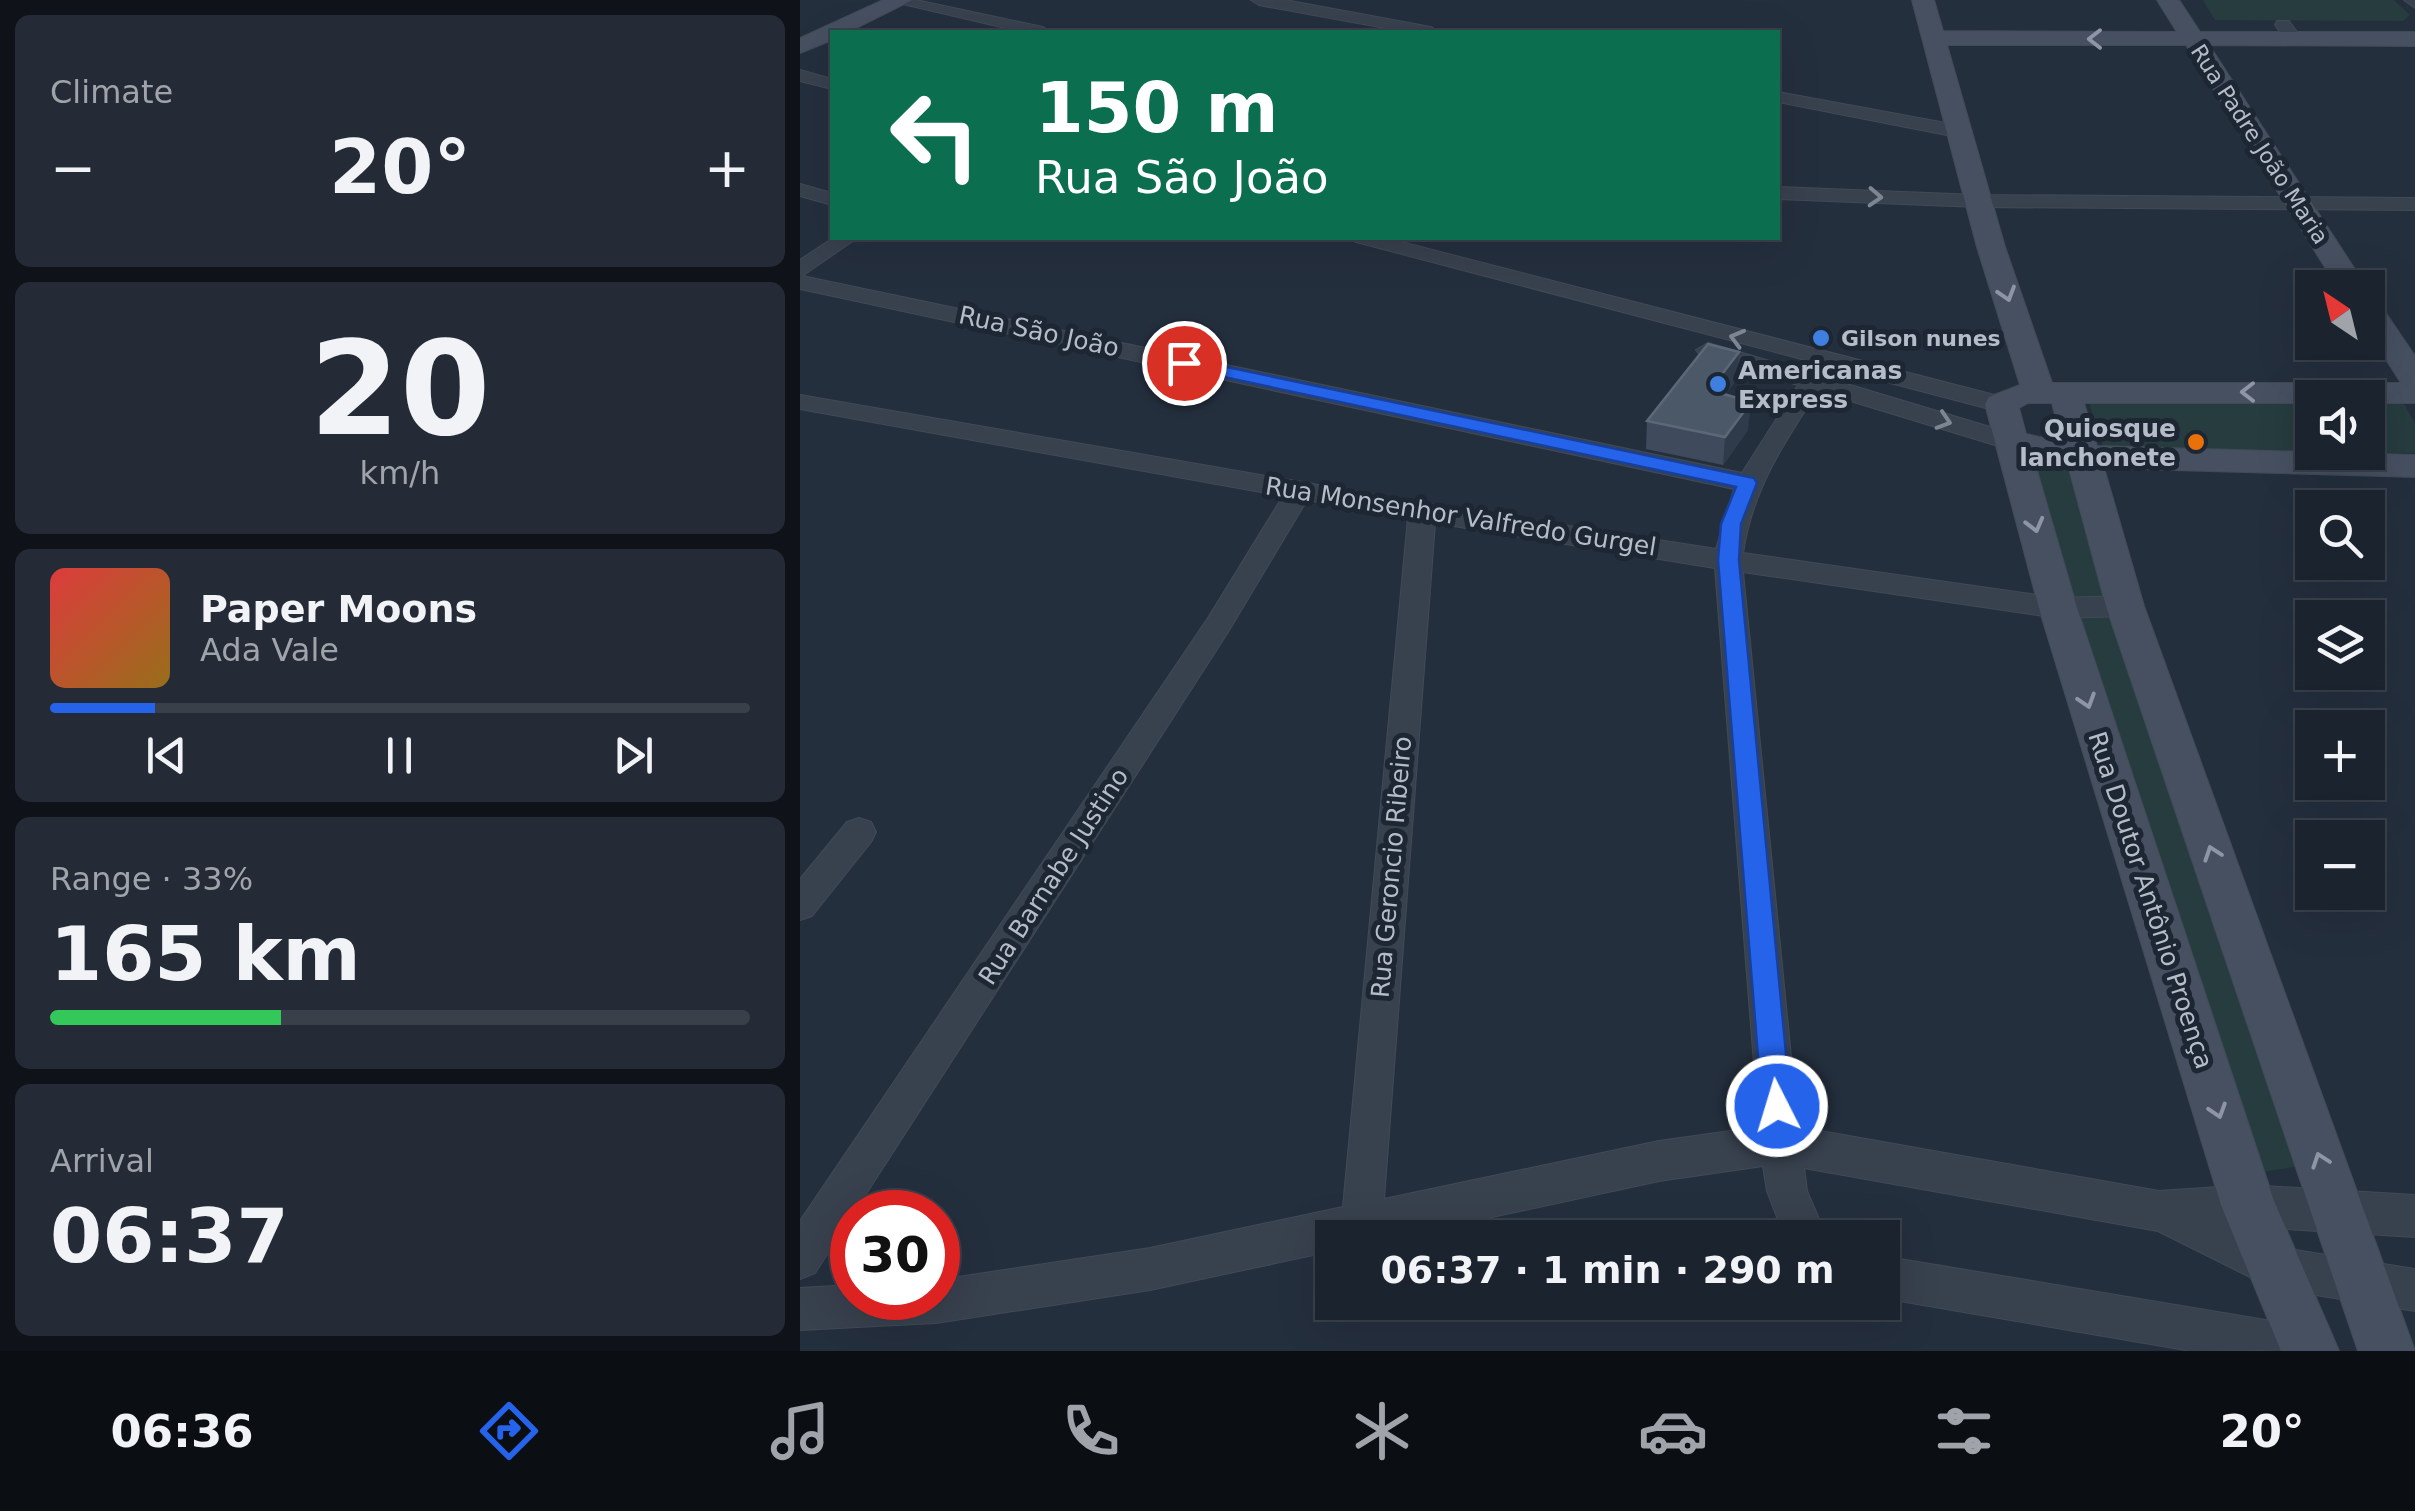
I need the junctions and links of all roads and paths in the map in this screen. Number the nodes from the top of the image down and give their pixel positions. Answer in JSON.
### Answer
{"nodes":[{"id":1,"x":1259,"y":0,"type":"edge"},
{"id":2,"x":1923,"y":0,"type":"edge"},
{"id":3,"x":2168,"y":0,"type":"edge"},
{"id":4,"x":2192,"y":0,"type":"edge"},
{"id":5,"x":900,"y":1,"type":"edge"},
{"id":6,"x":2415,"y":25,"type":"edge"},
{"id":7,"x":836,"y":30,"type":"edge"},
{"id":8,"x":1033,"y":30,"type":"edge"},
{"id":9,"x":1420,"y":30,"type":"edge"},
{"id":10,"x":830,"y":32,"type":"edge"},
{"id":11,"x":2203,"y":32,"type":"junction"},
{"id":12,"x":2289,"y":32,"type":"junction"},
{"id":13,"x":1934,"y":38,"type":"junction"},
{"id":14,"x":2415,"y":40,"type":"edge"},
{"id":15,"x":800,"y":46,"type":"edge"},
{"id":16,"x":800,"y":75,"type":"edge"},
{"id":17,"x":830,"y":83,"type":"edge"},
{"id":18,"x":1780,"y":98,"type":"edge"},
{"id":19,"x":1962,"y":132,"type":"junction"},
{"id":20,"x":800,"y":190,"type":"edge"},
{"id":21,"x":1780,"y":193,"type":"edge"},
{"id":22,"x":830,"y":198,"type":"edge"},
{"id":23,"x":1978,"y":202,"type":"junction"},
{"id":24,"x":2296,"y":202,"type":"junction"},
{"id":25,"x":2415,"y":204,"type":"edge"},
{"id":26,"x":843,"y":240,"type":"edge"},
{"id":27,"x":1370,"y":240,"type":"edge"},
{"id":28,"x":1475,"y":242,"type":"dead end"},
{"id":29,"x":1454,"y":266,"type":"junction"},
{"id":30,"x":2341,"y":270,"type":"edge"},
{"id":31,"x":801,"y":271,"type":"edge"},
{"id":32,"x":2385,"y":335,"type":"edge"},
{"id":33,"x":1819,"y":371,"type":"junction"},
{"id":34,"x":2415,"y":380,"type":"edge"},
{"id":35,"x":2052,"y":392,"type":"junction"},
{"id":36,"x":2415,"y":393,"type":"edge"},
{"id":37,"x":800,"y":402,"type":"edge"},
{"id":38,"x":2001,"y":404,"type":"junction"},
{"id":39,"x":2011,"y":442,"type":"junction"},
{"id":40,"x":2083,"y":457,"type":"junction"},
{"id":41,"x":2415,"y":466,"type":"edge"},
{"id":42,"x":1747,"y":483,"type":"junction"},
{"id":43,"x":1300,"y":490,"type":"junction"},
{"id":44,"x":1422,"y":512,"type":"junction"},
{"id":45,"x":1728,"y":560,"type":"junction"},
{"id":46,"x":2124,"y":606,"type":"junction"},
{"id":47,"x":2058,"y":608,"type":"junction"},
{"id":48,"x":859,"y":832,"type":"dead end"},
{"id":49,"x":800,"y":905,"type":"edge"},
{"id":50,"x":1780,"y":1144,"type":"junction"},
{"id":51,"x":2248,"y":1205,"type":"junction"},
{"id":52,"x":2338,"y":1209,"type":"junction"},
{"id":53,"x":2160,"y":1211,"type":"junction"},
{"id":54,"x":2415,"y":1216,"type":"edge"},
{"id":55,"x":1362,"y":1220,"type":"edge"},
{"id":56,"x":1377,"y":1220,"type":"edge"},
{"id":57,"x":1799,"y":1220,"type":"edge"},
{"id":58,"x":1315,"y":1233,"type":"edge"},
{"id":59,"x":800,"y":1258,"type":"edge"},
{"id":60,"x":2272,"y":1267,"type":"junction"},
{"id":61,"x":1900,"y":1281,"type":"edge"},
{"id":62,"x":2362,"y":1284,"type":"junction"},
{"id":63,"x":2415,"y":1290,"type":"edge"},
{"id":64,"x":800,"y":1309,"type":"edge"},
{"id":65,"x":2309,"y":1350,"type":"edge"},
{"id":66,"x":2387,"y":1351,"type":"edge"}],
"edges":[{"from":1,"to":9,"type":"street"},
{"from":2,"to":13,"type":"main road"},
{"from":3,"to":11,"type":"main road","name":"Rua Padre João Maria"},
{"from":4,"to":11,"type":"main road"},
{"from":5,"to":7,"type":"main road"},
{"from":5,"to":8,"type":"street"},
{"from":6,"to":12,"type":"main road"},
{"from":10,"to":15,"type":"main road"},
{"from":11,"to":12,"type":"main road"},
{"from":11,"to":13,"type":"main road","one_way":true},
{"from":11,"to":24,"type":"main road","name":"Rua Padre João Maria"},
{"from":12,"to":14,"type":"main road"},
{"from":13,"to":19,"type":"main road"},
{"from":16,"to":17,"type":"street"},
{"from":18,"to":19,"type":"street"},
{"from":19,"to":23,"type":"main road"},
{"from":20,"to":22,"type":"street"},
{"from":21,"to":23,"type":"street","one_way":true},
{"from":23,"to":24,"type":"street"},
{"from":23,"to":35,"type":"main road","one_way":true},
{"from":24,"to":25,"type":"street"},
{"from":24,"to":30,"type":"main road","name":"Rua Padre João Maria"},
{"from":26,"to":31,"type":"street"},
{"from":27,"to":29,"type":"street"},
{"from":28,"to":29,"type":"street"},
{"from":29,"to":33,"type":"street"},
{"from":31,"to":42,"type":"street","name":"Rua São João"},
{"from":32,"to":34,"type":"main road"},
{"from":33,"to":38,"type":"street"},
{"from":33,"to":39,"type":"street","one_way":true},
{"from":33,"to":42,"type":"street"},
{"from":36,"to":35,"type":"main road","one_way":true},
{"from":35,"to":38,"type":"main road"},
{"from":35,"to":40,"type":"main road"},
{"from":37,"to":43,"type":"street","name":"Rua Monsenhor Valfredo Gurgel"},
{"from":38,"to":39,"type":"main road","name":"Rua Doutor Antônio Proença"},
{"from":39,"to":40,"type":"main road"},
{"from":39,"to":47,"type":"main road","name":"Rua Doutor Antônio Proença","one_way":true},
{"from":40,"to":41,"type":"main road"},
{"from":40,"to":46,"type":"main road"},
{"from":42,"to":45,"type":"street"},
{"from":43,"to":44,"type":"street","name":"Rua Monsenhor Valfredo Gurgel"},
{"from":43,"to":59,"type":"street","name":"Rua Barnabe Justino"},
{"from":44,"to":45,"type":"street","name":"Rua Monsenhor Valfredo Gurgel"},
{"from":44,"to":55,"type":"street","name":"Rua Geroncio Ribeiro"},
{"from":45,"to":47,"type":"street","name":"Rua Monsenhor Valfredo Gurgel"},
{"from":45,"to":50,"type":"street"},
{"from":46,"to":47,"type":"street","name":"Rua Monsenhor Valfredo Gurgel"},
{"from":52,"to":46,"type":"main road","one_way":true},
{"from":47,"to":51,"type":"main road","name":"Rua Doutor Antônio Proença","one_way":true},
{"from":48,"to":49,"type":"street"},
{"from":50,"to":53,"type":"street"},
{"from":50,"to":56,"type":"street"},
{"from":50,"to":57,"type":"street"},
{"from":51,"to":52,"type":"street"},
{"from":51,"to":53,"type":"street"},
{"from":51,"to":60,"type":"main road","name":"Rua Doutor Antônio Proença"},
{"from":52,"to":54,"type":"street"},
{"from":52,"to":62,"type":"main road"},
{"from":53,"to":60,"type":"street"},
{"from":58,"to":64,"type":"street"},
{"from":60,"to":62,"type":"street"},
{"from":60,"to":65,"type":"main road","name":"Rua Doutor Antônio Proença"},
{"from":61,"to":65,"type":"street"},
{"from":62,"to":63,"type":"street"},
{"from":62,"to":66,"type":"main road"}]}
